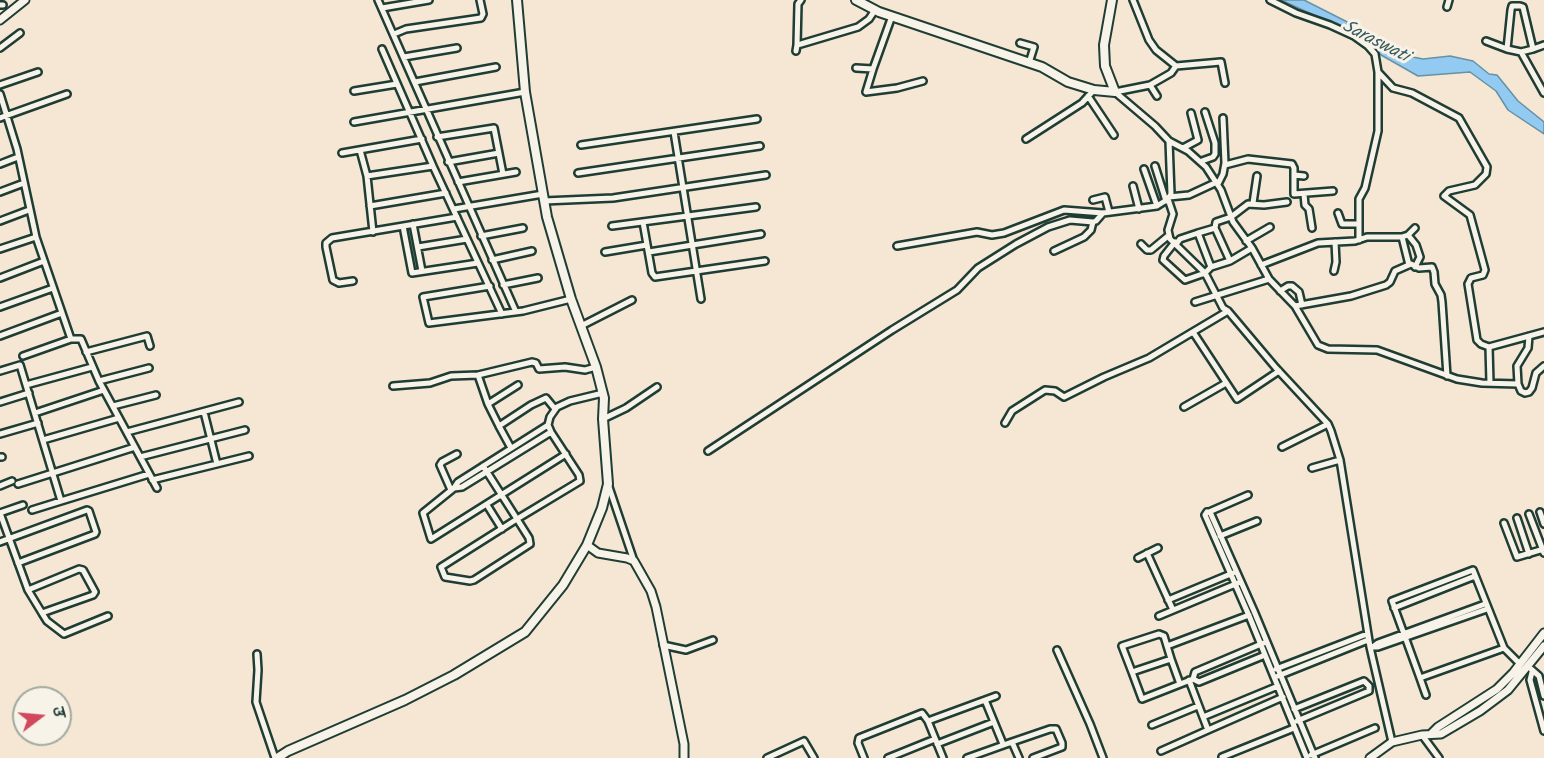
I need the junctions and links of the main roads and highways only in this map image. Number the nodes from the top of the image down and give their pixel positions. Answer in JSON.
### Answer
{"nodes":[{"id":1,"x":517,"y":0,"type":"edge"},
{"id":2,"x":856,"y":0,"type":"edge"},
{"id":3,"x":1112,"y":0,"type":"edge"},
{"id":4,"x":276,"y":758,"type":"edge"}],
"edges":[{"from":1,"to":4,"type":"main road"},
{"from":2,"to":3,"type":"main road"}]}
